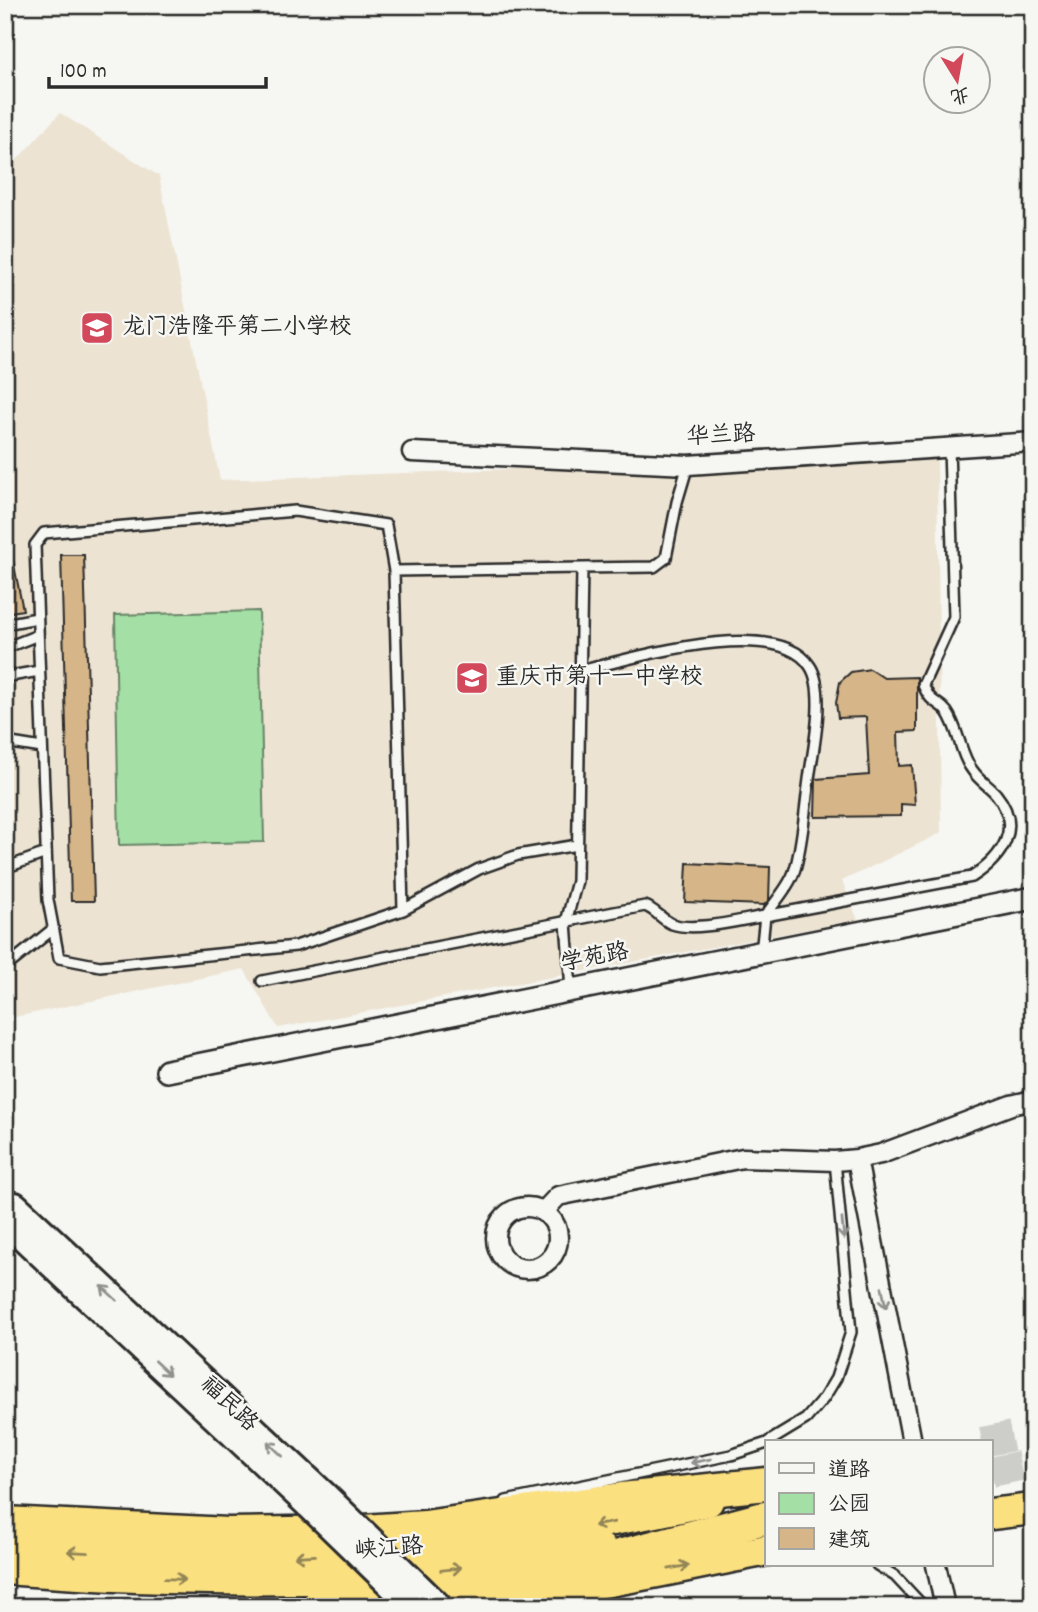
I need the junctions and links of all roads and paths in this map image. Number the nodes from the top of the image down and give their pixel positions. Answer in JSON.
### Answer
{"nodes":[{"id":1,"x":1033,"y":442,"type":"edge"},
{"id":2,"x":949,"y":447,"type":"junction"},
{"id":3,"x":412,"y":452,"type":"dead end"},
{"id":4,"x":688,"y":465,"type":"junction"},
{"id":5,"x":582,"y":568,"type":"junction"},
{"id":6,"x":394,"y":571,"type":"junction"},
{"id":7,"x":37,"y":618,"type":"junction"},
{"id":8,"x":5,"y":624,"type":"edge"},
{"id":9,"x":38,"y":635,"type":"junction"},
{"id":10,"x":5,"y":648,"type":"edge"},
{"id":11,"x":39,"y":671,"type":"junction"},
{"id":12,"x":580,"y":671,"type":"junction"},
{"id":13,"x":5,"y":677,"type":"edge"},
{"id":14,"x":5,"y":742,"type":"edge"},
{"id":15,"x":42,"y":748,"type":"junction"},
{"id":16,"x":578,"y":845,"type":"junction"},
{"id":17,"x":46,"y":853,"type":"junction"},
{"id":18,"x":5,"y":868,"type":"edge"},
{"id":19,"x":1033,"y":898,"type":"edge"},
{"id":20,"x":403,"y":910,"type":"junction"},
{"id":21,"x":765,"y":916,"type":"junction"},
{"id":22,"x":566,"y":922,"type":"junction"},
{"id":23,"x":53,"y":929,"type":"junction"},
{"id":24,"x":761,"y":953,"type":"junction"},
{"id":25,"x":12,"y":962,"type":"dead end"},
{"id":26,"x":262,"y":981,"type":"dead end"},
{"id":27,"x":571,"y":990,"type":"junction"},
{"id":28,"x":167,"y":1071,"type":"dead end"},
{"id":29,"x":1033,"y":1100,"type":"edge"},
{"id":30,"x":857,"y":1159,"type":"junction"},
{"id":31,"x":835,"y":1161,"type":"junction"},
{"id":32,"x":543,"y":1212,"type":"dead end"},
{"id":33,"x":8,"y":1214,"type":"edge"},
{"id":34,"x":770,"y":1440,"type":"edge"},
{"id":35,"x":912,"y":1440,"type":"edge"},
{"id":36,"x":765,"y":1443,"type":"edge"},
{"id":37,"x":317,"y":1501,"type":"junction"},
{"id":38,"x":765,"y":1502,"type":"edge"},
{"id":39,"x":765,"y":1502,"type":"edge"},
{"id":40,"x":765,"y":1502,"type":"edge"},
{"id":41,"x":5,"y":1503,"type":"edge"},
{"id":42,"x":1033,"y":1509,"type":"edge"},
{"id":43,"x":992,"y":1514,"type":"edge"},
{"id":44,"x":5,"y":1523,"type":"edge"},
{"id":45,"x":425,"y":1527,"type":"junction"},
{"id":46,"x":169,"y":1532,"type":"junction"},
{"id":47,"x":762,"y":1552,"type":"edge"},
{"id":48,"x":19,"y":1559,"type":"edge"},
{"id":49,"x":879,"y":1566,"type":"edge"},
{"id":50,"x":936,"y":1566,"type":"edge"},
{"id":51,"x":368,"y":1602,"type":"junction"},
{"id":52,"x":317,"y":1607,"type":"edge"},
{"id":53,"x":413,"y":1607,"type":"edge"},
{"id":54,"x":440,"y":1607,"type":"edge"},
{"id":55,"x":923,"y":1607,"type":"edge"},
{"id":56,"x":944,"y":1607,"type":"edge"}],
"edges":[{"from":1,"to":2,"type":"street","name":"华兰路"},
{"from":2,"to":4,"type":"street","name":"华兰路"},
{"from":2,"to":21,"type":"lane"},
{"from":3,"to":4,"type":"street","name":"华兰路"},
{"from":4,"to":5,"type":"lane"},
{"from":5,"to":6,"type":"lane"},
{"from":5,"to":12,"type":"lane"},
{"from":6,"to":7,"type":"lane"},
{"from":6,"to":20,"type":"lane"},
{"from":7,"to":8,"type":"lane"},
{"from":7,"to":9,"type":"lane"},
{"from":9,"to":10,"type":"lane"},
{"from":9,"to":11,"type":"lane"},
{"from":11,"to":13,"type":"lane"},
{"from":11,"to":15,"type":"lane"},
{"from":12,"to":16,"type":"lane"},
{"from":12,"to":21,"type":"lane"},
{"from":14,"to":15,"type":"lane"},
{"from":15,"to":17,"type":"lane"},
{"from":16,"to":20,"type":"lane"},
{"from":16,"to":22,"type":"lane"},
{"from":17,"to":18,"type":"lane"},
{"from":17,"to":23,"type":"lane"},
{"from":19,"to":24,"type":"street","name":"学苑路"},
{"from":20,"to":23,"type":"lane"},
{"from":21,"to":22,"type":"lane"},
{"from":21,"to":24,"type":"lane"},
{"from":22,"to":26,"type":"lane"},
{"from":22,"to":27,"type":"lane"},
{"from":23,"to":25,"type":"lane"},
{"from":24,"to":27,"type":"street","name":"学苑路"},
{"from":27,"to":28,"type":"street","name":"学苑路"},
{"from":29,"to":30,"type":"street"},
{"from":30,"to":31,"type":"street"},
{"from":30,"to":35,"type":"street","one_way":true},
{"from":31,"to":32,"type":"street"},
{"from":31,"to":34,"type":"lane","one_way":true},
{"from":33,"to":37,"type":"main road","name":"福民路"},
{"from":36,"to":45,"type":"lane","one_way":true},
{"from":37,"to":53,"type":"main road","name":"福民路","bridge":true},
{"from":37,"to":54,"type":"main road","name":"福民路","bridge":true},
{"from":38,"to":45,"type":"highway","one_way":true},
{"from":39,"to":48,"type":"highway","name":"峡江路"},
{"from":40,"to":51,"type":"highway"},
{"from":41,"to":46,"type":"highway"},
{"from":42,"to":43,"type":"highway"},
{"from":44,"to":46,"type":"highway"},
{"from":45,"to":46,"type":"highway","one_way":true},
{"from":51,"to":47,"type":"highway","one_way":true},
{"from":49,"to":55,"type":"lane"},
{"from":50,"to":56,"type":"street"},
{"from":51,"to":52,"type":"highway"}]}
